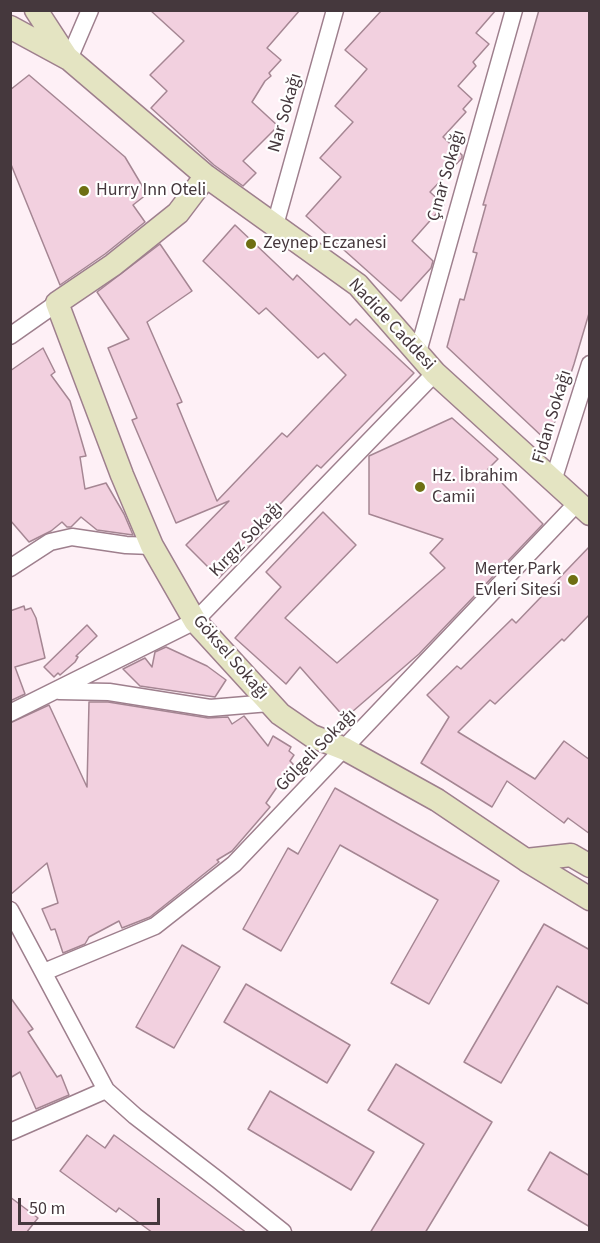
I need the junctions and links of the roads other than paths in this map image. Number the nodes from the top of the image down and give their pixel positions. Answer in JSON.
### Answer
{"nodes":[{"id":1,"x":36,"y":10,"type":"edge"},
{"id":2,"x":90,"y":10,"type":"edge"},
{"id":3,"x":335,"y":10,"type":"edge"},
{"id":4,"x":514,"y":10,"type":"edge"},
{"id":5,"x":10,"y":27,"type":"edge"},
{"id":6,"x":69,"y":59,"type":"junction"},
{"id":7,"x":206,"y":176,"type":"junction"},
{"id":8,"x":275,"y":225,"type":"junction"},
{"id":9,"x":57,"y":303,"type":"junction"},
{"id":10,"x":10,"y":336,"type":"edge"},
{"id":11,"x":418,"y":352,"type":"junction"},
{"id":12,"x":590,"y":364,"type":"edge"},
{"id":13,"x":435,"y":373,"type":"junction"},
{"id":14,"x":553,"y":481,"type":"junction"},
{"id":15,"x":584,"y":508,"type":"edge"},
{"id":16,"x":152,"y":546,"type":"junction"},
{"id":17,"x":10,"y":568,"type":"edge"},
{"id":18,"x":195,"y":621,"type":"junction"},
{"id":19,"x":55,"y":691,"type":"junction"},
{"id":20,"x":269,"y":703,"type":"junction"},
{"id":21,"x":10,"y":713,"type":"edge"},
{"id":22,"x":345,"y":749,"type":"junction"},
{"id":23,"x":526,"y":860,"type":"junction"},
{"id":24,"x":590,"y":866,"type":"edge"},
{"id":25,"x":590,"y":899,"type":"edge"},
{"id":26,"x":10,"y":910,"type":"edge"},
{"id":27,"x":44,"y":972,"type":"junction"},
{"id":28,"x":106,"y":1090,"type":"junction"},
{"id":29,"x":10,"y":1132,"type":"edge"},
{"id":30,"x":283,"y":1233,"type":"edge"}],
"edges":[{"from":1,"to":6,"type":"street"},
{"from":2,"to":6,"type":"street"},
{"from":3,"to":8,"type":"street","name":"Nar Sokağı"},
{"from":4,"to":11,"type":"street","name":"Çınar Sokağı"},
{"from":5,"to":6,"type":"street"},
{"from":6,"to":7,"type":"street","name":"Nadide Caddesi"},
{"from":7,"to":8,"type":"street","name":"Nadide Caddesi"},
{"from":7,"to":9,"type":"street"},
{"from":8,"to":11,"type":"street","name":"Nadide Caddesi"},
{"from":9,"to":10,"type":"street"},
{"from":9,"to":16,"type":"street","name":"Göksel Sokağı"},
{"from":11,"to":13,"type":"street","name":"Nadide Caddesi"},
{"from":12,"to":14,"type":"street","name":"Fidan Sokağı"},
{"from":13,"to":14,"type":"street","name":"Nadide Caddesi"},
{"from":13,"to":18,"type":"street","name":"Kırgız Sokağı"},
{"from":14,"to":15,"type":"street","name":"Nadide Caddesi"},
{"from":15,"to":22,"type":"street","name":"Gölgeli Sokağı"},
{"from":16,"to":17,"type":"street"},
{"from":16,"to":18,"type":"street","name":"Göksel Sokağı"},
{"from":18,"to":19,"type":"street","name":"Kırgız Sokağı"},
{"from":18,"to":20,"type":"street","name":"Göksel Sokağı"},
{"from":19,"to":20,"type":"street","name":"Kırgız Sokağı"},
{"from":19,"to":21,"type":"street","name":"Kırgız Sokağı"},
{"from":20,"to":22,"type":"street","name":"Göksel Sokağı"},
{"from":22,"to":23,"type":"street","name":"Göksel Sokağı"},
{"from":22,"to":27,"type":"street","name":"Gölgeli Sokağı"},
{"from":23,"to":24,"type":"street"},
{"from":23,"to":25,"type":"street","name":"Göksel Sokağı"},
{"from":26,"to":27,"type":"street"},
{"from":27,"to":28,"type":"street"},
{"from":28,"to":29,"type":"street"},
{"from":28,"to":30,"type":"street"}]}
